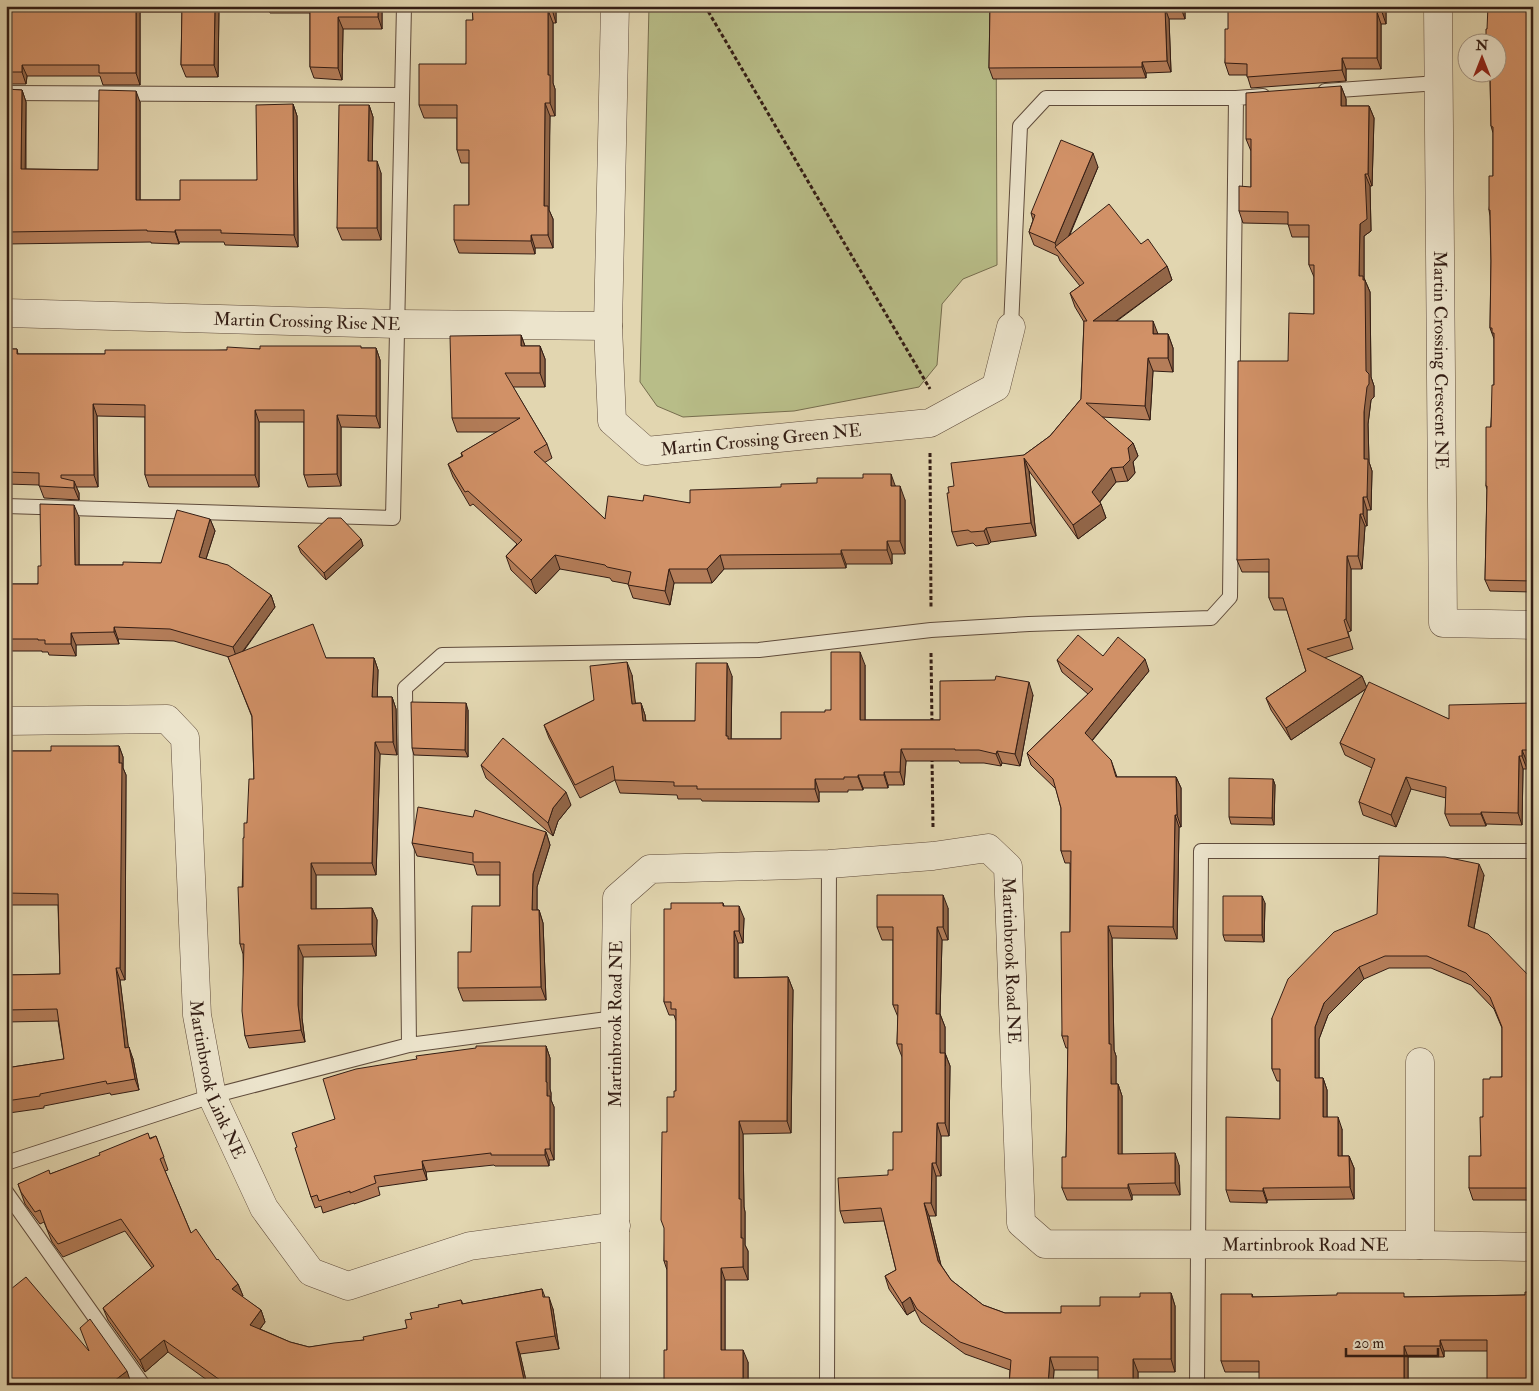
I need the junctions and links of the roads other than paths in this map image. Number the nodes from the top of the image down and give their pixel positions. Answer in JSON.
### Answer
{"nodes":[{"id":1,"x":404,"y":6,"type":"edge"},
{"id":2,"x":615,"y":6,"type":"edge"},
{"id":3,"x":1438,"y":6,"type":"edge"},
{"id":4,"x":1438,"y":83,"type":"junction"},
{"id":5,"x":1313,"y":92,"type":"edge"},
{"id":6,"x":6,"y":93,"type":"edge"},
{"id":7,"x":402,"y":95,"type":"junction"},
{"id":8,"x":1274,"y":95,"type":"edge"},
{"id":9,"x":1236,"y":98,"type":"junction"},
{"id":10,"x":6,"y":314,"type":"edge"},
{"id":11,"x":397,"y":324,"type":"junction"},
{"id":12,"x":608,"y":326,"type":"junction"},
{"id":13,"x":1011,"y":327,"type":"joint"},
{"id":14,"x":6,"y":506,"type":"edge"},
{"id":15,"x":1533,"y":625,"type":"edge"},
{"id":16,"x":6,"y":721,"type":"edge"},
{"id":17,"x":1533,"y":851,"type":"edge"},
{"id":18,"x":829,"y":864,"type":"junction"},
{"id":19,"x":615,"y":1018,"type":"junction"},
{"id":20,"x":409,"y":1045,"type":"junction"},
{"id":21,"x":1420,"y":1062,"type":"dead end"},
{"id":22,"x":212,"y":1096,"type":"junction"},
{"id":23,"x":6,"y":1163,"type":"edge"},
{"id":24,"x":6,"y":1192,"type":"edge"},
{"id":25,"x":616,"y":1226,"type":"junction"},
{"id":26,"x":1198,"y":1244,"type":"junction"},
{"id":27,"x":1420,"y":1245,"type":"junction"},
{"id":28,"x":1533,"y":1247,"type":"edge"},
{"id":29,"x":143,"y":1385,"type":"edge"},
{"id":30,"x":615,"y":1385,"type":"edge"},
{"id":31,"x":827,"y":1385,"type":"edge"},
{"id":32,"x":1197,"y":1385,"type":"edge"}],
"edges":[{"from":1,"to":7,"type":"lane"},
{"from":2,"to":12,"type":"street","name":"Martin Crossing Green NE"},
{"from":3,"to":4,"type":"street","name":"Martin Crossing Crescent NE"},
{"from":4,"to":5,"type":"lane"},
{"from":4,"to":15,"type":"street","name":"Martin Crossing Crescent NE"},
{"from":6,"to":7,"type":"lane"},
{"from":7,"to":11,"type":"lane"},
{"from":8,"to":9,"type":"lane"},
{"from":9,"to":13,"type":"lane"},
{"from":9,"to":20,"type":"lane"},
{"from":10,"to":11,"type":"street","name":"Martin Crossing Rise NE"},
{"from":11,"to":12,"type":"street","name":"Martin Crossing Rise NE"},
{"from":11,"to":14,"type":"lane"},
{"from":12,"to":13,"type":"street","name":"Martin Crossing Green NE"},
{"from":16,"to":22,"type":"street","name":"Martinbrook Link NE"},
{"from":17,"to":26,"type":"lane"},
{"from":18,"to":19,"type":"street","name":"Martinbrook Road NE"},
{"from":18,"to":26,"type":"street","name":"Martinbrook Road NE"},
{"from":18,"to":31,"type":"lane"},
{"from":19,"to":20,"type":"lane"},
{"from":19,"to":25,"type":"street","name":"Martinbrook Road NE"},
{"from":20,"to":22,"type":"lane"},
{"from":21,"to":27,"type":"street"},
{"from":22,"to":23,"type":"lane"},
{"from":22,"to":25,"type":"street","name":"Martinbrook Link NE"},
{"from":24,"to":29,"type":"lane"},
{"from":25,"to":30,"type":"street","name":"Martinbrook Road NE"},
{"from":26,"to":27,"type":"street","name":"Martinbrook Road NE"},
{"from":26,"to":32,"type":"lane"},
{"from":27,"to":28,"type":"street","name":"Martinbrook Road NE"}]}
